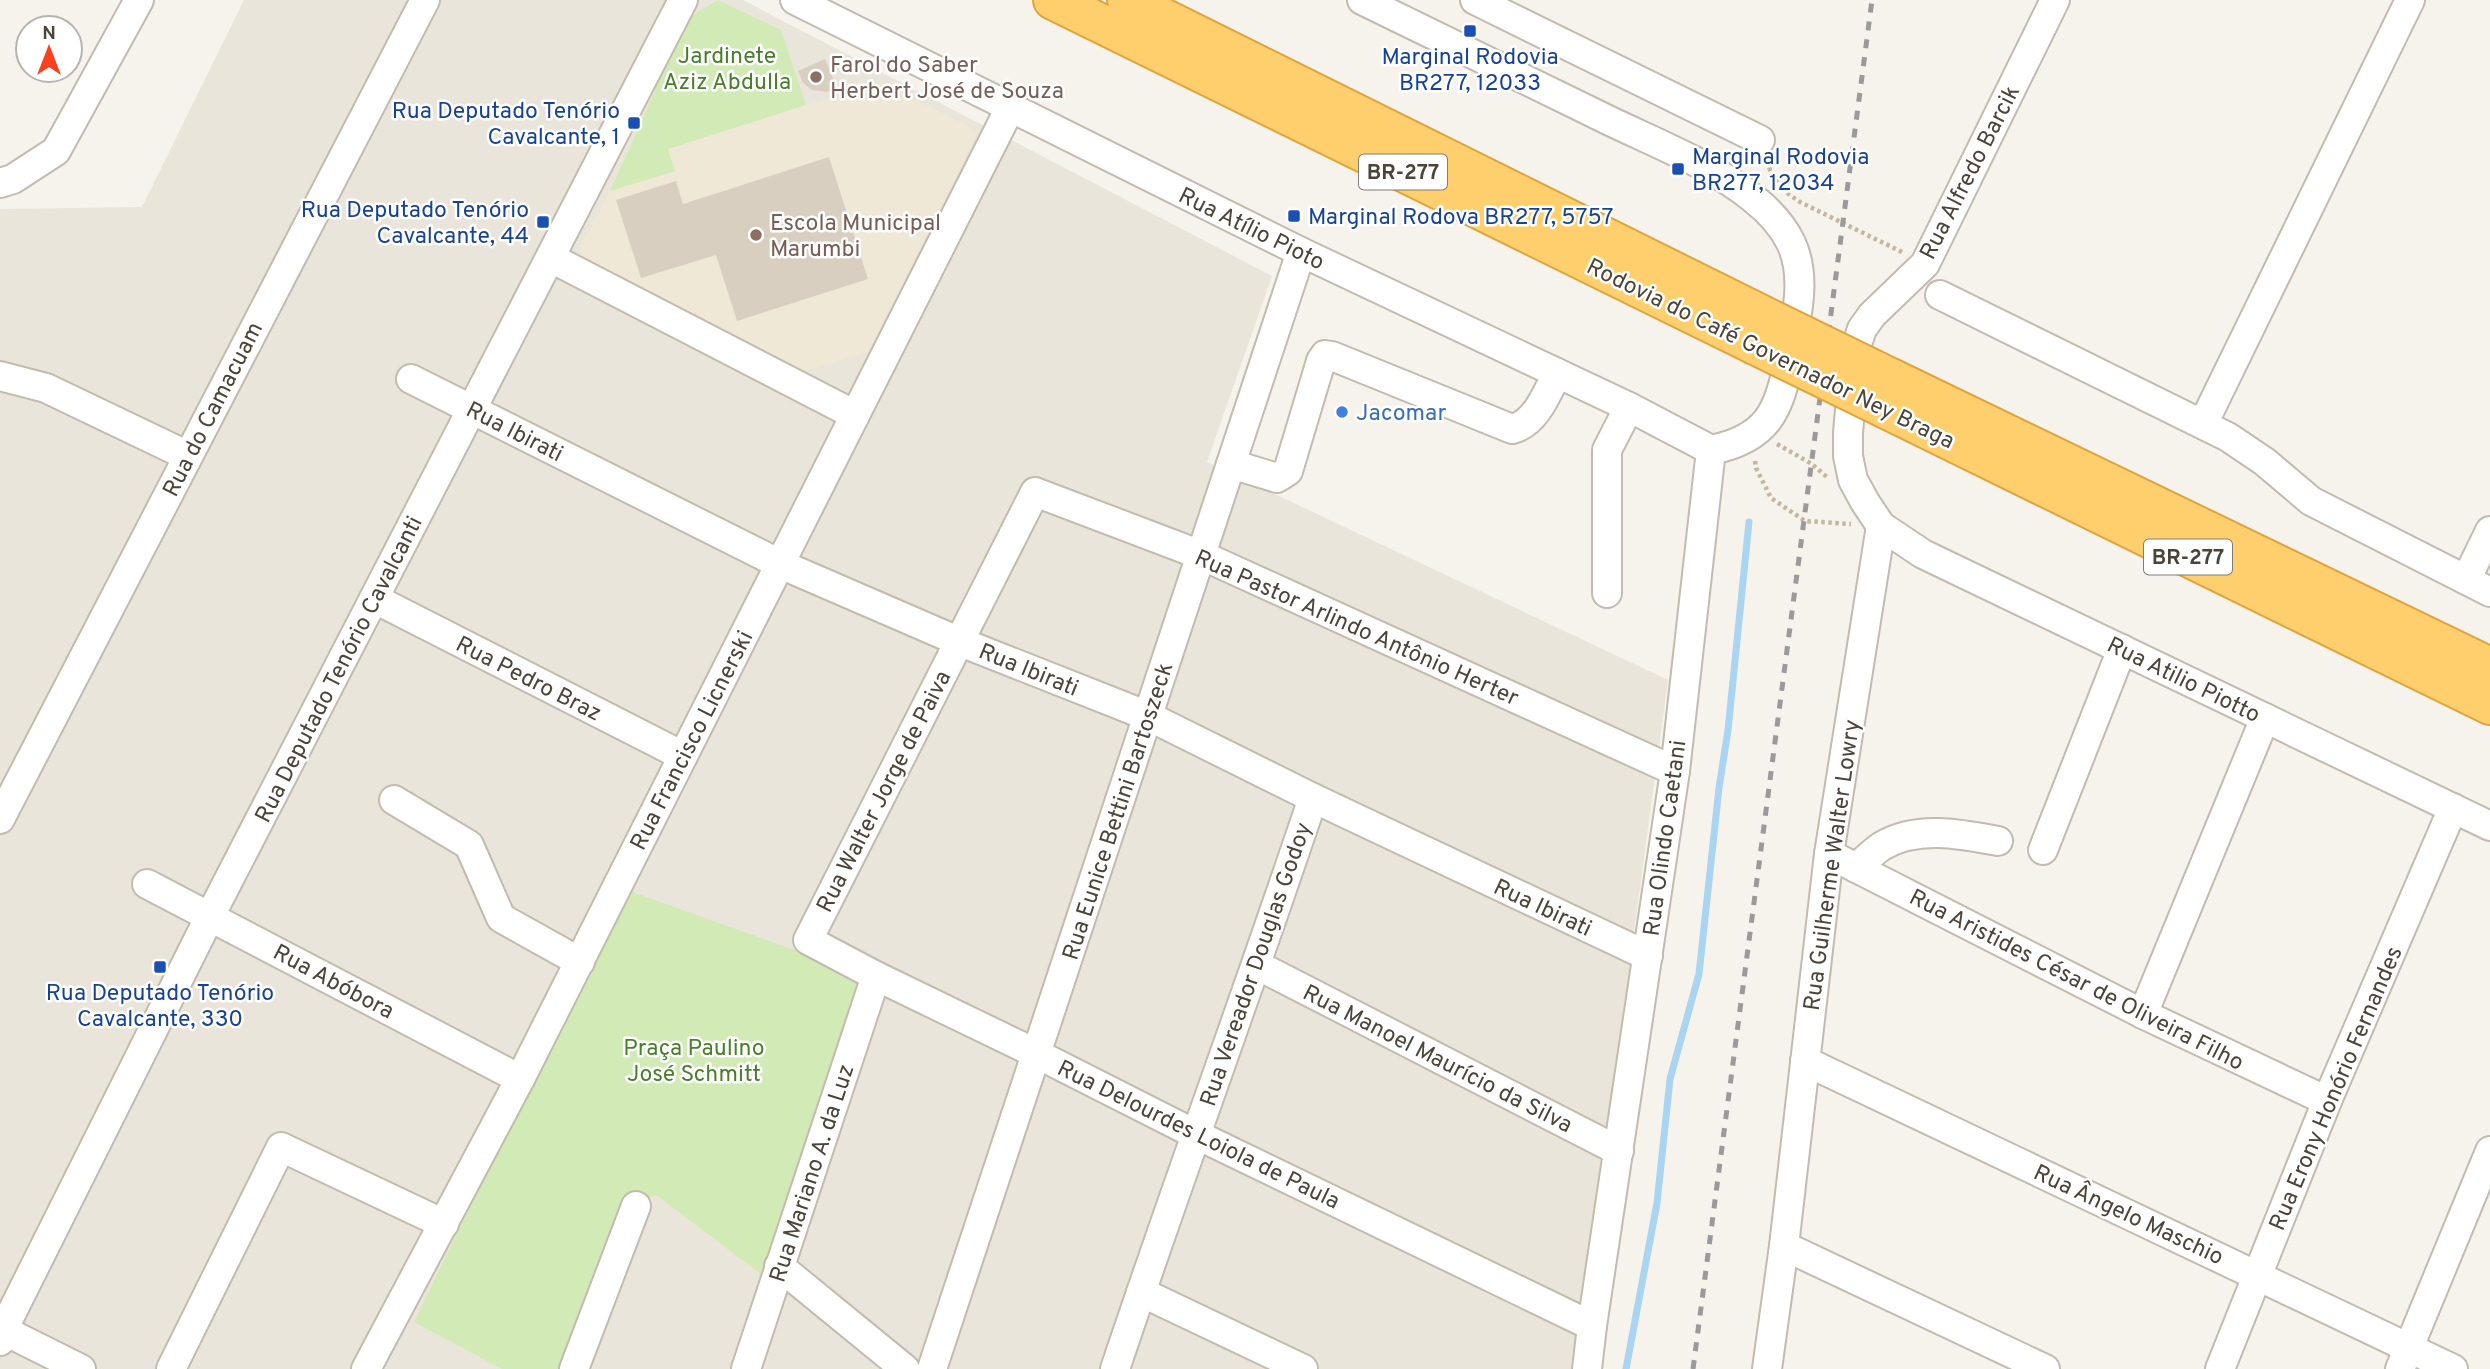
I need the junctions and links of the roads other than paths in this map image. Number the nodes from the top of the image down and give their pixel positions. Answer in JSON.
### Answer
{"nodes":[{"id":1,"x":139,"y":0,"type":"edge"},
{"id":2,"x":425,"y":0,"type":"edge"},
{"id":3,"x":683,"y":0,"type":"edge"},
{"id":4,"x":795,"y":0,"type":"edge"},
{"id":5,"x":1053,"y":0,"type":"edge"},
{"id":6,"x":1127,"y":0,"type":"edge"},
{"id":7,"x":1362,"y":0,"type":"edge"},
{"id":8,"x":1475,"y":0,"type":"edge"},
{"id":9,"x":2055,"y":0,"type":"edge"},
{"id":10,"x":2410,"y":0,"type":"edge"},
{"id":11,"x":1010,"y":108,"type":"junction"},
{"id":12,"x":1760,"y":140,"type":"road end"},
{"id":13,"x":0,"y":183,"type":"edge"},
{"id":14,"x":1301,"y":252,"type":"junction"},
{"id":15,"x":551,"y":258,"type":"junction"},
{"id":16,"x":1940,"y":295,"type":"dead end"},
{"id":17,"x":1756,"y":329,"type":"junction"},
{"id":18,"x":1557,"y":373,"type":"junction"},
{"id":19,"x":0,"y":376,"type":"edge"},
{"id":20,"x":411,"y":379,"type":"dead end"},
{"id":21,"x":1889,"y":394,"type":"junction"},
{"id":22,"x":1629,"y":407,"type":"junction"},
{"id":23,"x":472,"y":409,"type":"junction"},
{"id":24,"x":855,"y":415,"type":"junction"},
{"id":25,"x":2203,"y":424,"type":"junction"},
{"id":26,"x":1711,"y":450,"type":"junction"},
{"id":27,"x":188,"y":456,"type":"junction"},
{"id":28,"x":1231,"y":464,"type":"junction"},
{"id":29,"x":1035,"y":492,"type":"joint"},
{"id":30,"x":1881,"y":526,"type":"junction"},
{"id":31,"x":2490,"y":531,"type":"edge"},
{"id":32,"x":1201,"y":555,"type":"junction"},
{"id":33,"x":780,"y":564,"type":"junction"},
{"id":34,"x":2478,"y":586,"type":"edge"},
{"id":35,"x":1607,"y":593,"type":"dead end"},
{"id":36,"x":375,"y":599,"type":"junction"},
{"id":37,"x":958,"y":641,"type":"junction"},
{"id":38,"x":2122,"y":649,"type":"junction"},
{"id":39,"x":2490,"y":667,"type":"edge"},
{"id":40,"x":2490,"y":705,"type":"edge"},
{"id":41,"x":1148,"y":716,"type":"junction"},
{"id":42,"x":2265,"y":718,"type":"junction"},
{"id":43,"x":683,"y":756,"type":"junction"},
{"id":44,"x":1675,"y":771,"type":"junction"},
{"id":45,"x":1313,"y":798,"type":"junction"},
{"id":46,"x":394,"y":800,"type":"dead end"},
{"id":47,"x":2453,"y":808,"type":"junction"},
{"id":48,"x":2,"y":811,"type":"edge"},
{"id":49,"x":2490,"y":826,"type":"edge"},
{"id":50,"x":1998,"y":841,"type":"dead end"},
{"id":51,"x":2043,"y":850,"type":"dead end"},
{"id":52,"x":1829,"y":854,"type":"junction"},
{"id":53,"x":1856,"y":867,"type":"junction"},
{"id":54,"x":147,"y":884,"type":"dead end"},
{"id":55,"x":210,"y":916,"type":"junction"},
{"id":56,"x":808,"y":940,"type":"joint"},
{"id":57,"x":1648,"y":956,"type":"junction"},
{"id":58,"x":580,"y":962,"type":"junction"},
{"id":59,"x":1257,"y":965,"type":"junction"},
{"id":60,"x":876,"y":976,"type":"junction"},
{"id":61,"x":2143,"y":1014,"type":"junction"},
{"id":62,"x":1037,"y":1054,"type":"junction"},
{"id":63,"x":1805,"y":1060,"type":"junction"},
{"id":64,"x":520,"y":1079,"type":"junction"},
{"id":65,"x":2326,"y":1101,"type":"junction"},
{"id":66,"x":1195,"y":1134,"type":"junction"},
{"id":67,"x":1619,"y":1151,"type":"junction"},
{"id":68,"x":2490,"y":1151,"type":"edge"},
{"id":69,"x":636,"y":1206,"type":"dead end"},
{"id":70,"x":444,"y":1224,"type":"junction"},
{"id":71,"x":1784,"y":1246,"type":"junction"},
{"id":72,"x":779,"y":1266,"type":"junction"},
{"id":73,"x":2258,"y":1275,"type":"junction"},
{"id":74,"x":1141,"y":1292,"type":"junction"},
{"id":75,"x":1592,"y":1326,"type":"junction"},
{"id":76,"x":2,"y":1336,"type":"edge"},
{"id":77,"x":2404,"y":1358,"type":"edge"},
{"id":78,"x":81,"y":1369,"type":"edge"},
{"id":79,"x":171,"y":1369,"type":"edge"},
{"id":80,"x":366,"y":1369,"type":"edge"},
{"id":81,"x":574,"y":1369,"type":"edge"},
{"id":82,"x":746,"y":1369,"type":"edge"},
{"id":83,"x":905,"y":1369,"type":"edge"},
{"id":84,"x":932,"y":1369,"type":"edge"},
{"id":85,"x":1115,"y":1369,"type":"edge"},
{"id":86,"x":1303,"y":1369,"type":"edge"},
{"id":87,"x":1587,"y":1369,"type":"edge"},
{"id":88,"x":1767,"y":1369,"type":"edge"},
{"id":89,"x":2045,"y":1369,"type":"edge"},
{"id":90,"x":2220,"y":1369,"type":"edge"},
{"id":91,"x":2453,"y":1369,"type":"edge"}],
"edges":[{"from":1,"to":13,"type":"street"},
{"from":2,"to":27,"type":"street","name":"Rua do Camacuam"},
{"from":3,"to":15,"type":"street","name":"Rua Deputado Tenório Cavalcanti"},
{"from":4,"to":11,"type":"street","name":"Rua Atílio Pioto"},
{"from":5,"to":17,"type":"highway","name":"Rodovia do Café Governador Ney Braga","number":"BR-277"},
{"from":6,"to":17,"type":"highway","name":"Rodovia do Café Governador Ney Braga","number":"BR-277"},
{"from":7,"to":26,"type":"street"},
{"from":8,"to":12,"type":"street"},
{"from":9,"to":30,"type":"street","name":"Rua Alfredo Barcik"},
{"from":10,"to":25,"type":"street"},
{"from":11,"to":14,"type":"street","name":"Rua Atílio Pioto"},
{"from":11,"to":24,"type":"street","name":"Rua Francisco Licnerski"},
{"from":14,"to":18,"type":"street","name":"Rua Atílio Pioto"},
{"from":14,"to":28,"type":"street","name":"Rua Eunice Bettini Bartoszeck"},
{"from":15,"to":23,"type":"street","name":"Rua Deputado Tenório Cavalcanti"},
{"from":15,"to":24,"type":"street"},
{"from":16,"to":25,"type":"street"},
{"from":17,"to":21,"type":"highway","name":"Rodovia do Café Governador Ney Braga","number":"BR-277","bridge":true},
{"from":18,"to":22,"type":"street","name":"Rua Atílio Pioto"},
{"from":18,"to":28,"type":"street"},
{"from":19,"to":27,"type":"street"},
{"from":20,"to":23,"type":"street","name":"Rua Ibirati"},
{"from":21,"to":39,"type":"highway","name":"Rodovia do Café Governador Ney Braga","number":"BR-277"},
{"from":21,"to":40,"type":"highway","name":"Rodovia do Café Governador Ney Braga","number":"BR-277"},
{"from":22,"to":26,"type":"street","name":"Rua Atílio Pioto"},
{"from":22,"to":35,"type":"street"},
{"from":23,"to":33,"type":"street","name":"Rua Ibirati"},
{"from":23,"to":36,"type":"street","name":"Rua Deputado Tenório Cavalcanti"},
{"from":24,"to":33,"type":"street","name":"Rua Francisco Licnerski"},
{"from":25,"to":34,"type":"street"},
{"from":26,"to":44,"type":"street","name":"Rua Olindo Caetani"},
{"from":27,"to":48,"type":"street","name":"Rua do Camacuam"},
{"from":28,"to":32,"type":"street","name":"Rua Eunice Bettini Bartoszeck"},
{"from":29,"to":32,"type":"street","name":"Rua Pastor Arlindo Antônio Herter"},
{"from":29,"to":37,"type":"street","name":"Rua Walter Jorge de Paiva"},
{"from":30,"to":38,"type":"street","name":"Rua Atilio Piotto"},
{"from":30,"to":52,"type":"street","name":"Rua Guilherme Walter Lowry"},
{"from":31,"to":34,"type":"street"},
{"from":32,"to":41,"type":"street","name":"Rua Eunice Bettini Bartoszeck"},
{"from":32,"to":44,"type":"street","name":"Rua Pastor Arlindo Antônio Herter"},
{"from":33,"to":37,"type":"street","name":"Rua Ibirati"},
{"from":33,"to":43,"type":"street","name":"Rua Francisco Licnerski"},
{"from":36,"to":43,"type":"street","name":"Rua Pedro Braz"},
{"from":36,"to":55,"type":"street","name":"Rua Deputado Tenório Cavalcanti"},
{"from":37,"to":41,"type":"street","name":"Rua Ibirati"},
{"from":37,"to":56,"type":"street","name":"Rua Walter Jorge de Paiva"},
{"from":38,"to":42,"type":"street","name":"Rua Atilio Piotto"},
{"from":38,"to":51,"type":"street"},
{"from":41,"to":45,"type":"street","name":"Rua Ibirati"},
{"from":41,"to":62,"type":"street","name":"Rua Eunice Bettini Bartoszeck"},
{"from":42,"to":47,"type":"street","name":"Rua Atilio Piotto"},
{"from":42,"to":61,"type":"street"},
{"from":43,"to":58,"type":"street","name":"Rua Francisco Licnerski"},
{"from":44,"to":57,"type":"street","name":"Rua Olindo Caetani"},
{"from":45,"to":57,"type":"street","name":"Rua Ibirati"},
{"from":45,"to":59,"type":"street","name":"Rua Vereador Douglas Godoy"},
{"from":46,"to":58,"type":"street"},
{"from":47,"to":49,"type":"street","name":"Rua Atilio Piotto"},
{"from":47,"to":65,"type":"street","name":"Rua Erony Honório Fernandes"},
{"from":50,"to":53,"type":"street"},
{"from":52,"to":53,"type":"street","name":"Rua Aristides César de Oliveira Filho"},
{"from":52,"to":63,"type":"street","name":"Rua Guilherme Walter Lowry"},
{"from":53,"to":61,"type":"street","name":"Rua Aristides César de Oliveira Filho"},
{"from":54,"to":55,"type":"street","name":"Rua Abóbora"},
{"from":55,"to":64,"type":"street","name":"Rua Abóbora"},
{"from":55,"to":76,"type":"street","name":"Rua Deputado Tenório Cavalcanti"},
{"from":56,"to":60,"type":"street","name":"Rua Delourdes Loiola de Paula"},
{"from":57,"to":67,"type":"street","name":"Rua Olindo Caetani"},
{"from":58,"to":64,"type":"street","name":"Rua Francisco Licnerski"},
{"from":59,"to":66,"type":"street","name":"Rua Vereador Douglas Godoy"},
{"from":59,"to":67,"type":"street","name":"Rua Manoel Maurício da Silva"},
{"from":60,"to":62,"type":"street","name":"Rua Delourdes Loiola de Paula"},
{"from":60,"to":72,"type":"street","name":"Rua Mariano A. da Luz"},
{"from":61,"to":65,"type":"street","name":"Rua Aristides César de Oliveira Filho"},
{"from":62,"to":66,"type":"street","name":"Rua Delourdes Loiola de Paula"},
{"from":62,"to":84,"type":"street","name":"Rua Eunice Bettini Bartoszeck"},
{"from":63,"to":71,"type":"street","name":"Rua Guilherme Walter Lowry"},
{"from":63,"to":73,"type":"street","name":"Rua Ângelo Maschio"},
{"from":64,"to":70,"type":"street","name":"Rua Francisco Licnerski"},
{"from":65,"to":73,"type":"street","name":"Rua Erony Honório Fernandes"},
{"from":66,"to":74,"type":"street","name":"Rua Vereador Douglas Godoy"},
{"from":66,"to":75,"type":"street","name":"Rua Delourdes Loiola de Paula"},
{"from":67,"to":75,"type":"street","name":"Rua Olindo Caetani"},
{"from":68,"to":77,"type":"street"},
{"from":69,"to":81,"type":"street"},
{"from":70,"to":79,"type":"street"},
{"from":70,"to":80,"type":"street","name":"Rua Francisco Licnerski"},
{"from":71,"to":88,"type":"street","name":"Rua Guilherme Walter Lowry"},
{"from":71,"to":89,"type":"street"},
{"from":72,"to":82,"type":"street","name":"Rua Mariano A. da Luz"},
{"from":72,"to":83,"type":"street"},
{"from":73,"to":77,"type":"street","name":"Rua Ângelo Maschio"},
{"from":73,"to":90,"type":"street","name":"Rua Erony Honório Fernandes"},
{"from":74,"to":85,"type":"street","name":"Rua Vereador Douglas Godoy"},
{"from":74,"to":86,"type":"street"},
{"from":75,"to":87,"type":"street","name":"Rua Olindo Caetani"},
{"from":76,"to":78,"type":"street"},
{"from":77,"to":91,"type":"street","name":"Rua Ângelo Maschio"}]}
